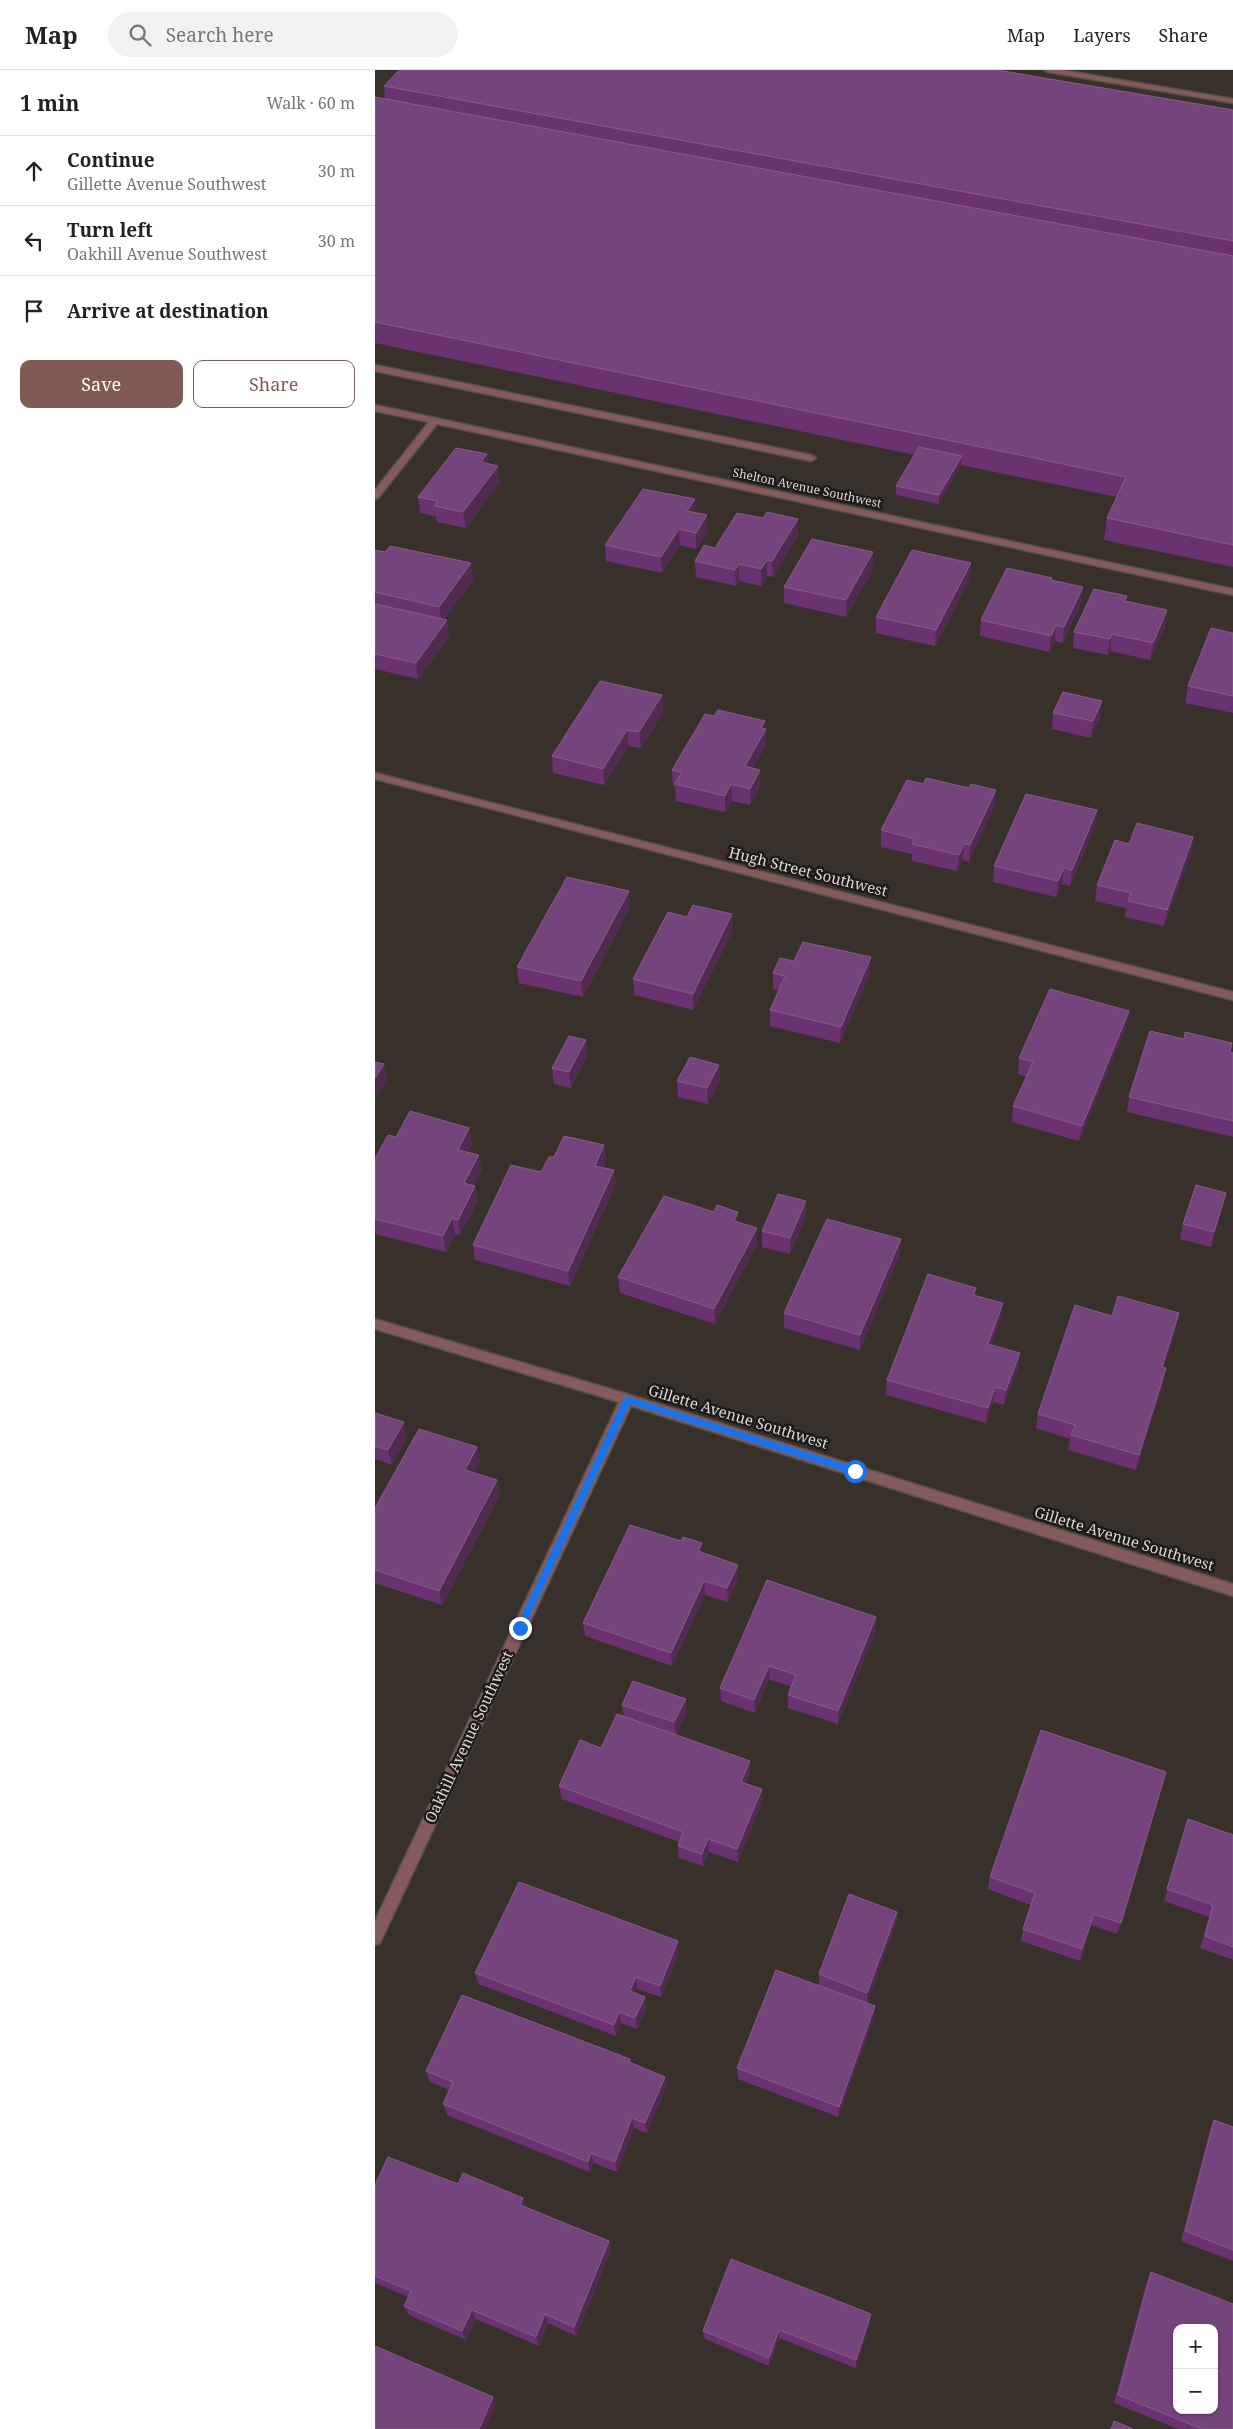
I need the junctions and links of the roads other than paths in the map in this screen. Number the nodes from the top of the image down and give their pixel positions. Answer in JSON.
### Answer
{"nodes":[{"id":1,"x":1047,"y":70,"type":"edge"},
{"id":2,"x":1233,"y":101,"type":"edge"},
{"id":3,"x":375,"y":368,"type":"edge"},
{"id":4,"x":375,"y":408,"type":"edge"},
{"id":5,"x":435,"y":421,"type":"junction"},
{"id":6,"x":811,"y":458,"type":"dead end"},
{"id":7,"x":375,"y":496,"type":"edge"},
{"id":8,"x":1233,"y":592,"type":"edge"},
{"id":9,"x":375,"y":776,"type":"edge"},
{"id":10,"x":1233,"y":996,"type":"edge"},
{"id":11,"x":375,"y":1324,"type":"edge"},
{"id":12,"x":627,"y":1400,"type":"junction"},
{"id":13,"x":1233,"y":1590,"type":"edge"},
{"id":14,"x":375,"y":1938,"type":"edge"}],
"edges":[{"from":1,"to":2,"type":"street"},
{"from":3,"to":6,"type":"street"},
{"from":4,"to":5,"type":"street","name":"Shelton Avenue Southwest"},
{"from":5,"to":7,"type":"street"},
{"from":5,"to":8,"type":"street","name":"Shelton Avenue Southwest"},
{"from":9,"to":10,"type":"street","name":"Hugh Street Southwest"},
{"from":11,"to":12,"type":"street","name":"Gillette Avenue Southwest"},
{"from":12,"to":13,"type":"street","name":"Gillette Avenue Southwest"},
{"from":12,"to":14,"type":"street","name":"Oakhill Avenue Southwest"}]}
